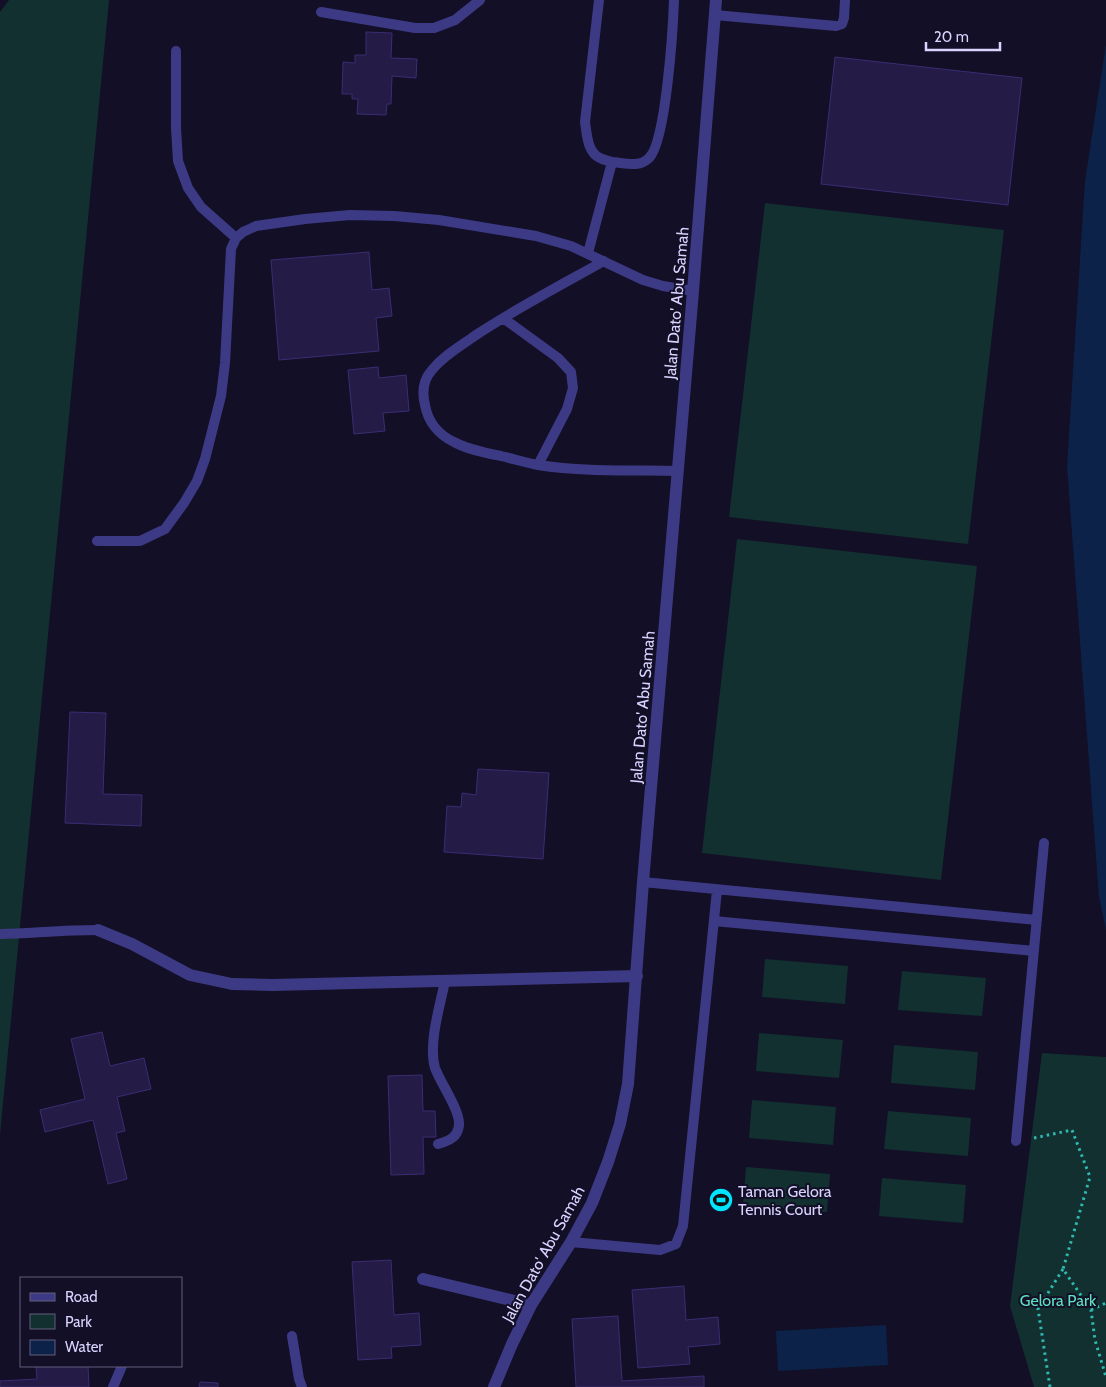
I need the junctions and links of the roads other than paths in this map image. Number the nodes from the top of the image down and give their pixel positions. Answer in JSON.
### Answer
{"nodes":[{"id":1,"x":480,"y":0,"type":"edge"},
{"id":2,"x":599,"y":0,"type":"edge"},
{"id":3,"x":674,"y":0,"type":"edge"},
{"id":4,"x":716,"y":0,"type":"edge"},
{"id":5,"x":845,"y":0,"type":"edge"},
{"id":6,"x":321,"y":12,"type":"dead end"},
{"id":7,"x":714,"y":15,"type":"junction"},
{"id":8,"x":176,"y":51,"type":"dead end"},
{"id":9,"x":612,"y":162,"type":"junction"},
{"id":10,"x":236,"y":238,"type":"junction"},
{"id":11,"x":588,"y":253,"type":"junction"},
{"id":12,"x":604,"y":261,"type":"junction"},
{"id":13,"x":693,"y":291,"type":"junction"},
{"id":14,"x":503,"y":318,"type":"junction"},
{"id":15,"x":538,"y":465,"type":"junction"},
{"id":16,"x":678,"y":471,"type":"junction"},
{"id":17,"x":97,"y":541,"type":"dead end"},
{"id":18,"x":1044,"y":843,"type":"dead end"},
{"id":19,"x":643,"y":882,"type":"junction"},
{"id":20,"x":717,"y":890,"type":"junction"},
{"id":21,"x":1037,"y":920,"type":"junction"},
{"id":22,"x":714,"y":921,"type":"junction"},
{"id":23,"x":98,"y":930,"type":"joint"},
{"id":24,"x":0,"y":934,"type":"edge"},
{"id":25,"x":1034,"y":952,"type":"junction"},
{"id":26,"x":637,"y":976,"type":"junction"},
{"id":27,"x":445,"y":981,"type":"junction"},
{"id":28,"x":1016,"y":1142,"type":"road end"},
{"id":29,"x":438,"y":1144,"type":"dead end"},
{"id":30,"x":572,"y":1242,"type":"junction"},
{"id":31,"x":422,"y":1279,"type":"dead end"},
{"id":32,"x":531,"y":1305,"type":"junction"},
{"id":33,"x":292,"y":1336,"type":"dead end"},
{"id":34,"x":122,"y":1367,"type":"edge"},
{"id":35,"x":113,"y":1387,"type":"edge"},
{"id":36,"x":302,"y":1387,"type":"edge"},
{"id":37,"x":494,"y":1387,"type":"edge"}],
"edges":[{"from":1,"to":6,"type":"lane"},
{"from":2,"to":9,"type":"lane"},
{"from":3,"to":9,"type":"lane"},
{"from":4,"to":7,"type":"street","name":"Jalan Dato' Abu Samah"},
{"from":5,"to":7,"type":"lane"},
{"from":7,"to":13,"type":"street","name":"Jalan Dato' Abu Samah"},
{"from":8,"to":10,"type":"lane"},
{"from":9,"to":11,"type":"lane"},
{"from":10,"to":11,"type":"lane"},
{"from":10,"to":17,"type":"lane"},
{"from":11,"to":12,"type":"lane"},
{"from":12,"to":13,"type":"lane"},
{"from":12,"to":14,"type":"lane"},
{"from":13,"to":16,"type":"street","name":"Jalan Dato' Abu Samah"},
{"from":14,"to":15,"type":"lane"},
{"from":14,"to":15,"type":"lane"},
{"from":15,"to":16,"type":"lane"},
{"from":16,"to":19,"type":"street","name":"Jalan Dato' Abu Samah"},
{"from":18,"to":21,"type":"lane"},
{"from":19,"to":20,"type":"lane"},
{"from":19,"to":26,"type":"street","name":"Jalan Dato' Abu Samah"},
{"from":20,"to":21,"type":"lane"},
{"from":20,"to":22,"type":"lane"},
{"from":21,"to":25,"type":"lane"},
{"from":22,"to":25,"type":"lane"},
{"from":22,"to":30,"type":"lane"},
{"from":23,"to":24,"type":"lane"},
{"from":23,"to":27,"type":"street"},
{"from":25,"to":28,"type":"lane"},
{"from":26,"to":27,"type":"street"},
{"from":26,"to":30,"type":"street","name":"Jalan Dato' Abu Samah"},
{"from":27,"to":29,"type":"lane"},
{"from":30,"to":32,"type":"street","name":"Jalan Dato' Abu Samah"},
{"from":31,"to":32,"type":"street"},
{"from":32,"to":37,"type":"street","name":"Jalan Dato' Abu Samah"},
{"from":33,"to":36,"type":"lane"},
{"from":34,"to":35,"type":"lane"}]}
